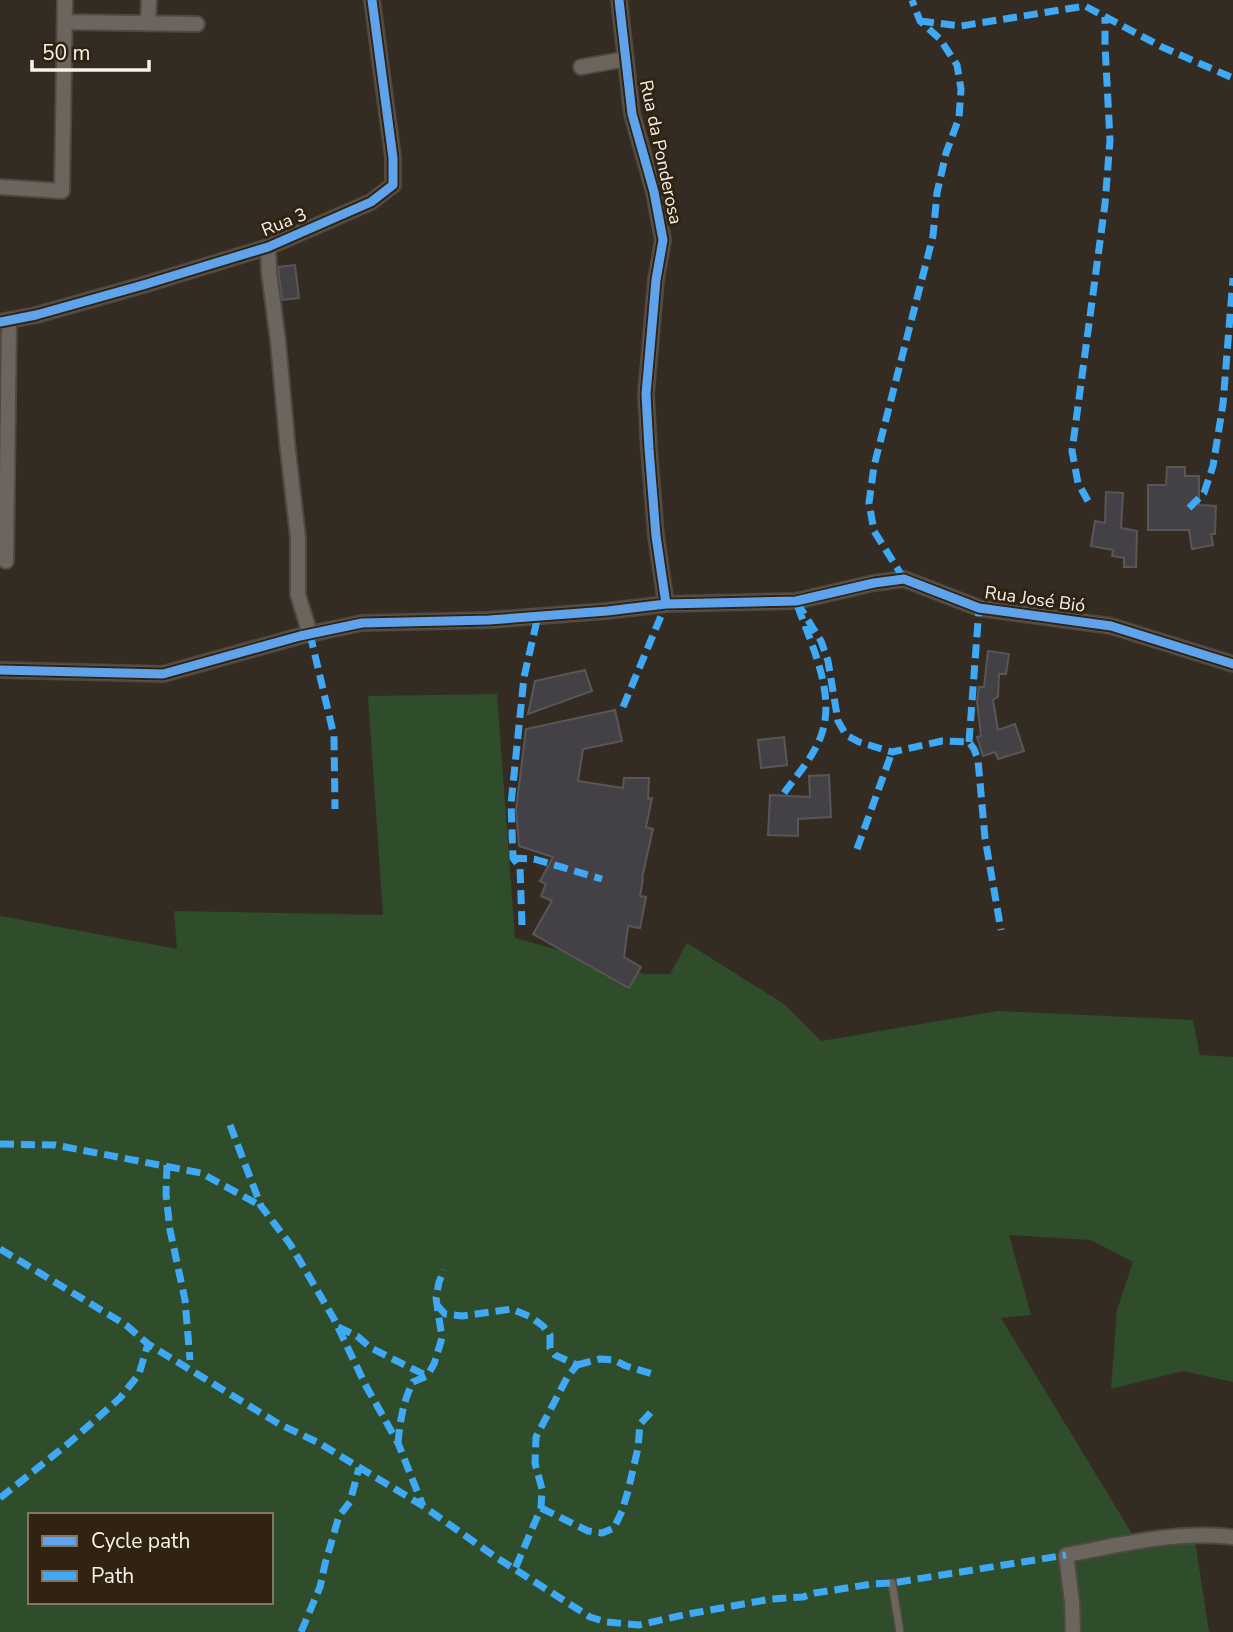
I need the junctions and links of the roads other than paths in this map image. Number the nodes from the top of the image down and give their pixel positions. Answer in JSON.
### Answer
{"nodes":[{"id":1,"x":65,"y":0,"type":"edge"},
{"id":2,"x":149,"y":0,"type":"edge"},
{"id":3,"x":372,"y":0,"type":"edge"},
{"id":4,"x":619,"y":0,"type":"edge"},
{"id":5,"x":65,"y":22,"type":"junction"},
{"id":6,"x":148,"y":23,"type":"junction"},
{"id":7,"x":197,"y":24,"type":"dead end"},
{"id":8,"x":626,"y":59,"type":"junction"},
{"id":9,"x":581,"y":67,"type":"dead end"},
{"id":10,"x":0,"y":187,"type":"edge"},
{"id":11,"x":268,"y":247,"type":"junction"},
{"id":12,"x":4,"y":321,"type":"edge"},
{"id":13,"x":6,"y":561,"type":"dead end"},
{"id":14,"x":666,"y":604,"type":"junction"},
{"id":15,"x":310,"y":634,"type":"junction"},
{"id":16,"x":1233,"y":664,"type":"edge"},
{"id":17,"x":0,"y":670,"type":"edge"},
{"id":18,"x":1233,"y":1537,"type":"edge"},
{"id":19,"x":892,"y":1583,"type":"dead end"},
{"id":20,"x":900,"y":1632,"type":"edge"},
{"id":21,"x":1073,"y":1632,"type":"edge"}],
"edges":[{"from":1,"to":5,"type":"street"},
{"from":2,"to":6,"type":"street"},
{"from":3,"to":11,"type":"street","name":"Rua 3"},
{"from":4,"to":8,"type":"street","name":"Rua da Ponderosa"},
{"from":5,"to":6,"type":"street"},
{"from":5,"to":10,"type":"street"},
{"from":6,"to":7,"type":"street"},
{"from":8,"to":9,"type":"street"},
{"from":8,"to":14,"type":"street","name":"Rua da Ponderosa"},
{"from":11,"to":12,"type":"street","name":"Rua 3"},
{"from":11,"to":15,"type":"street"},
{"from":12,"to":13,"type":"street"},
{"from":14,"to":15,"type":"street","name":"Rua José Bió"},
{"from":14,"to":16,"type":"street","name":"Rua José Bió"},
{"from":15,"to":17,"type":"street","name":"Rua José Bió"},
{"from":18,"to":21,"type":"street"},
{"from":19,"to":20,"type":"lane"}]}
